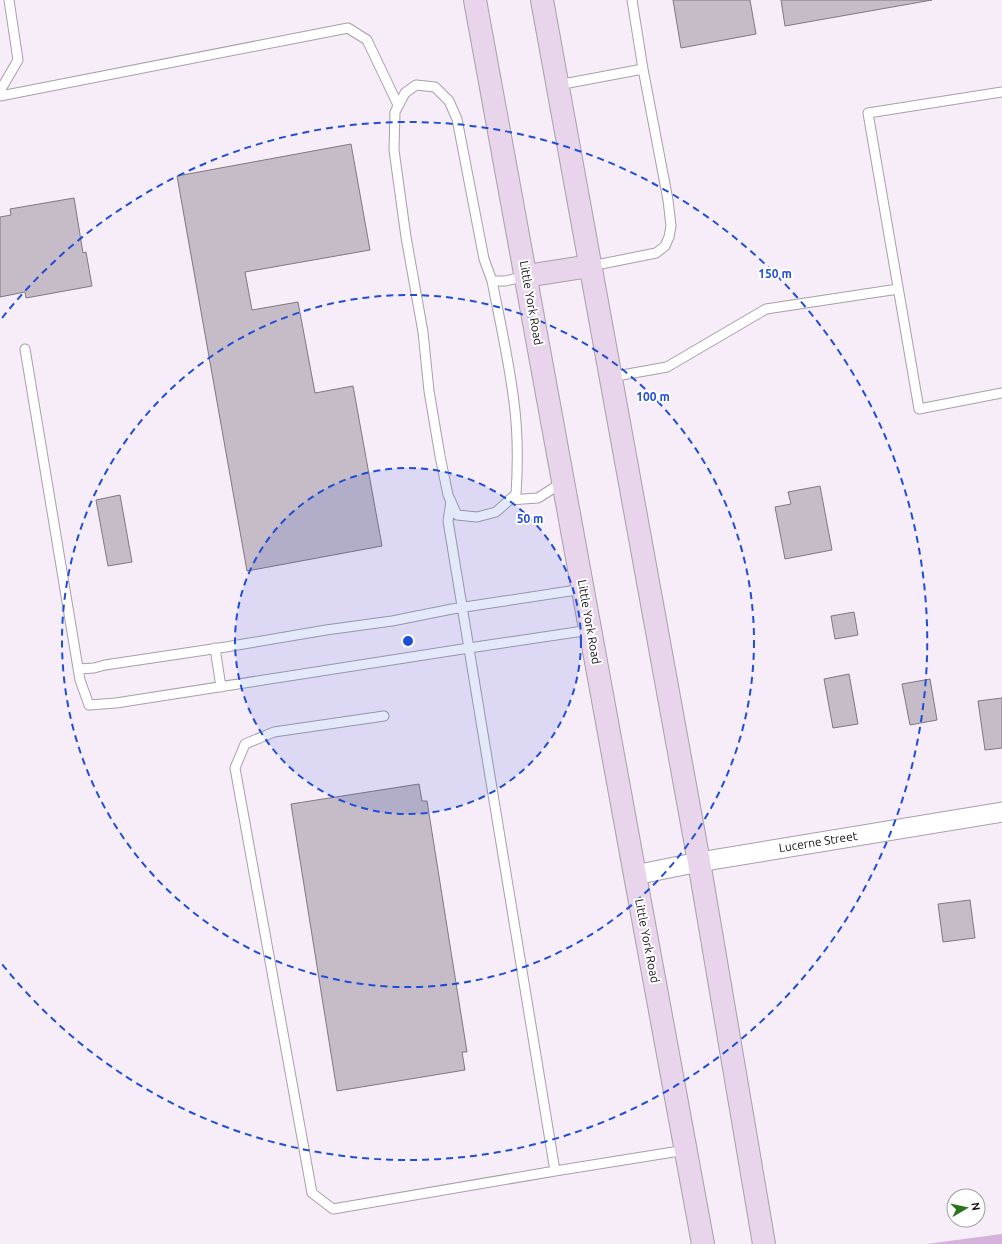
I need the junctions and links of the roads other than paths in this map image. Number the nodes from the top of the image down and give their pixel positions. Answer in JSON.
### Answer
{"nodes":[{"id":1,"x":9,"y":0,"type":"edge"},
{"id":2,"x":476,"y":0,"type":"edge"},
{"id":3,"x":542,"y":0,"type":"edge"},
{"id":4,"x":632,"y":0,"type":"edge"},
{"id":5,"x":644,"y":69,"type":"junction"},
{"id":6,"x":558,"y":85,"type":"junction"},
{"id":7,"x":0,"y":91,"type":"edge"},
{"id":8,"x":1002,"y":92,"type":"edge"},
{"id":9,"x":0,"y":96,"type":"edge"},
{"id":10,"x":398,"y":105,"type":"junction"},
{"id":11,"x":590,"y":266,"type":"junction"},
{"id":12,"x":526,"y":276,"type":"junction"},
{"id":13,"x":492,"y":281,"type":"junction"},
{"id":14,"x":898,"y":289,"type":"junction"},
{"id":15,"x":25,"y":349,"type":"dead end"},
{"id":16,"x":611,"y":377,"type":"junction"},
{"id":17,"x":1002,"y":393,"type":"edge"},
{"id":18,"x":563,"y":482,"type":"junction"},
{"id":19,"x":509,"y":500,"type":"junction"},
{"id":20,"x":451,"y":501,"type":"junction"},
{"id":21,"x":583,"y":589,"type":"junction"},
{"id":22,"x":462,"y":608,"type":"junction"},
{"id":23,"x":590,"y":630,"type":"junction"},
{"id":24,"x":215,"y":648,"type":"junction"},
{"id":25,"x":469,"y":648,"type":"junction"},
{"id":26,"x":78,"y":669,"type":"junction"},
{"id":27,"x":222,"y":687,"type":"junction"},
{"id":28,"x":384,"y":716,"type":"dead end"},
{"id":29,"x":1002,"y":812,"type":"edge"},
{"id":30,"x":699,"y":862,"type":"junction"},
{"id":31,"x":634,"y":875,"type":"junction"},
{"id":32,"x":686,"y":1150,"type":"junction"},
{"id":33,"x":555,"y":1171,"type":"junction"},
{"id":34,"x":703,"y":1244,"type":"edge"},
{"id":35,"x":764,"y":1244,"type":"edge"}],
"edges":[{"from":1,"to":7,"type":"lane"},
{"from":2,"to":12,"type":"main road","name":"Little York Road"},
{"from":3,"to":6,"type":"main road"},
{"from":4,"to":5,"type":"lane"},
{"from":5,"to":6,"type":"lane"},
{"from":5,"to":11,"type":"lane"},
{"from":6,"to":11,"type":"main road"},
{"from":8,"to":14,"type":"lane"},
{"from":9,"to":10,"type":"lane"},
{"from":10,"to":13,"type":"lane"},
{"from":10,"to":20,"type":"lane"},
{"from":11,"to":12,"type":"main road"},
{"from":11,"to":16,"type":"main road"},
{"from":12,"to":13,"type":"lane"},
{"from":12,"to":18,"type":"main road","name":"Little York Road"},
{"from":13,"to":19,"type":"lane"},
{"from":14,"to":16,"type":"lane"},
{"from":14,"to":17,"type":"lane"},
{"from":15,"to":26,"type":"lane"},
{"from":16,"to":30,"type":"main road"},
{"from":18,"to":19,"type":"lane"},
{"from":18,"to":21,"type":"main road","name":"Little York Road"},
{"from":19,"to":20,"type":"lane"},
{"from":20,"to":22,"type":"lane"},
{"from":21,"to":22,"type":"lane"},
{"from":21,"to":23,"type":"main road","name":"Little York Road"},
{"from":22,"to":24,"type":"lane"},
{"from":22,"to":25,"type":"lane"},
{"from":23,"to":25,"type":"lane"},
{"from":23,"to":31,"type":"main road","name":"Little York Road"},
{"from":24,"to":26,"type":"lane"},
{"from":24,"to":27,"type":"lane"},
{"from":25,"to":27,"type":"lane"},
{"from":25,"to":33,"type":"lane"},
{"from":26,"to":27,"type":"lane"},
{"from":28,"to":33,"type":"lane"},
{"from":29,"to":30,"type":"street","name":"Lucerne Street"},
{"from":30,"to":31,"type":"street","name":"Lucerne Street"},
{"from":30,"to":35,"type":"main road"},
{"from":31,"to":32,"type":"main road","name":"Little York Road"},
{"from":32,"to":33,"type":"lane"},
{"from":32,"to":34,"type":"main road","name":"Little York Road"}]}
